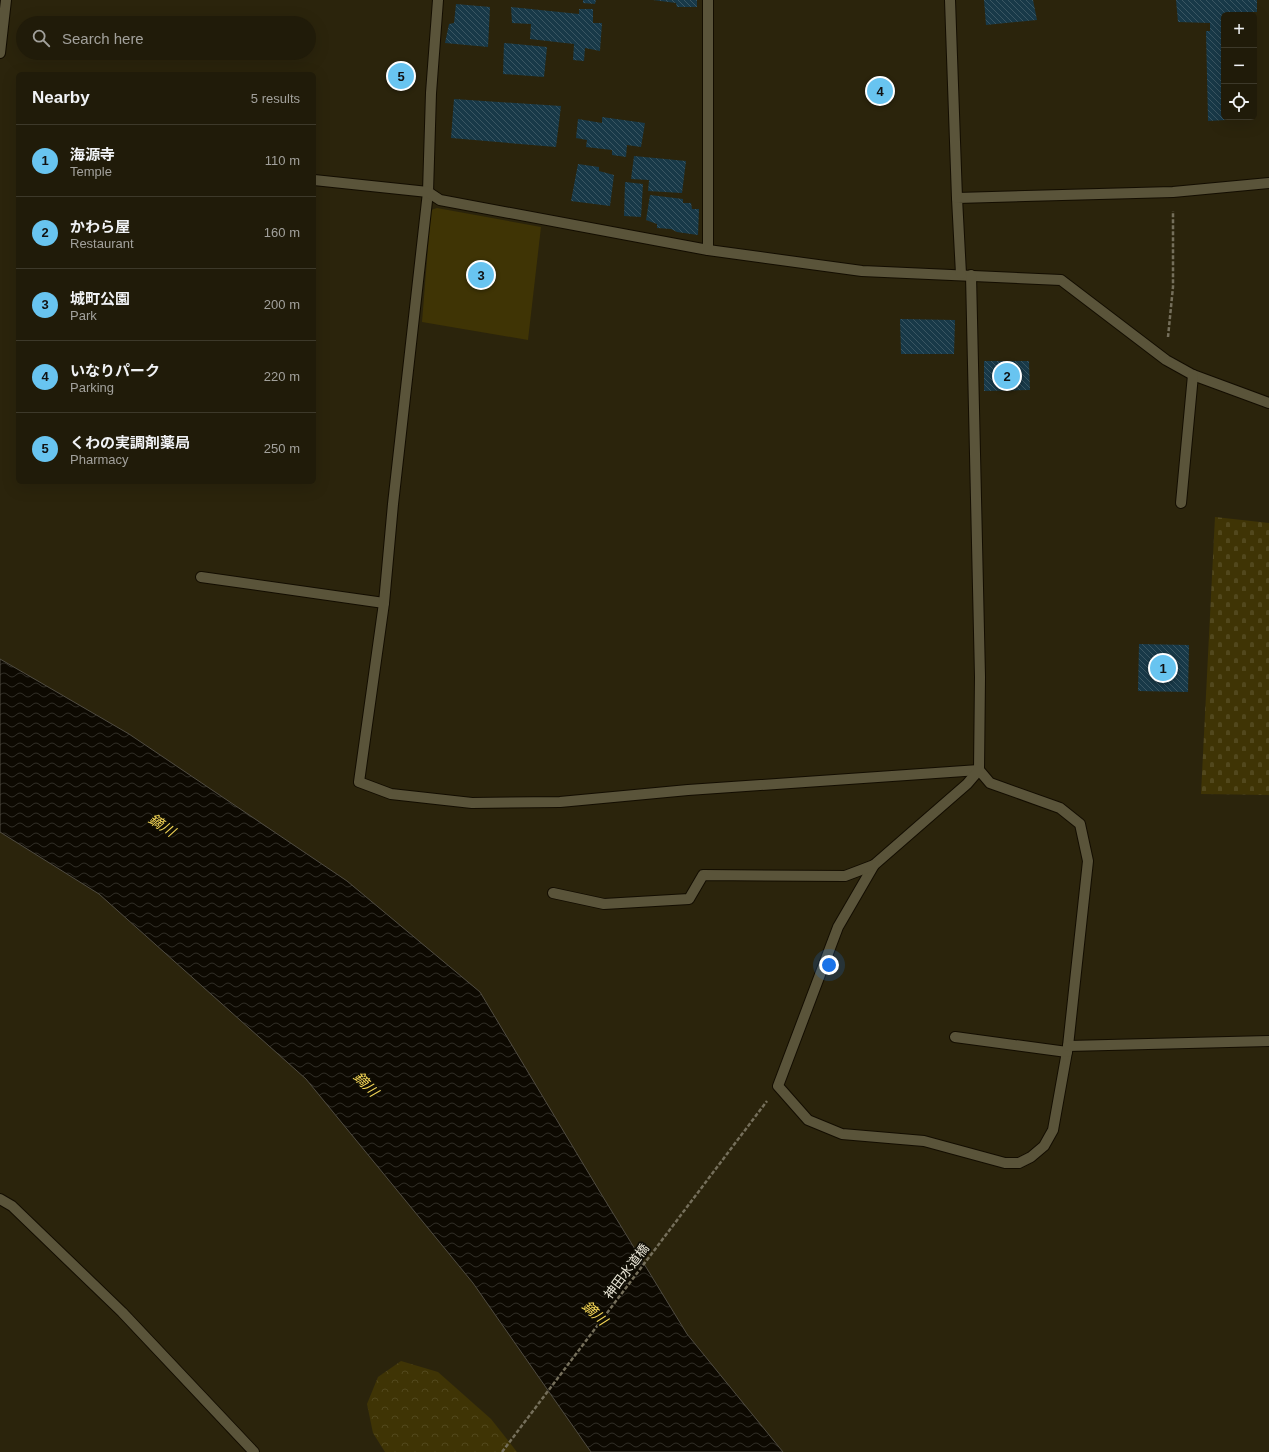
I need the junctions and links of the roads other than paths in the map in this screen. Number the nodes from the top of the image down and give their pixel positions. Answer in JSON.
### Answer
{"nodes":[{"id":1,"x":6,"y":0,"type":"edge"},
{"id":2,"x":438,"y":0,"type":"edge"},
{"id":3,"x":708,"y":0,"type":"edge"},
{"id":4,"x":950,"y":0,"type":"edge"},
{"id":5,"x":0,"y":53,"type":"edge"},
{"id":6,"x":316,"y":180,"type":"edge"},
{"id":7,"x":1269,"y":183,"type":"edge"},
{"id":8,"x":428,"y":192,"type":"junction"},
{"id":9,"x":956,"y":198,"type":"junction"},
{"id":10,"x":708,"y":250,"type":"junction"},
{"id":11,"x":966,"y":274,"type":"junction"},
{"id":12,"x":1193,"y":375,"type":"junction"},
{"id":13,"x":1269,"y":403,"type":"edge"},
{"id":14,"x":1181,"y":503,"type":"dead end"},
{"id":15,"x":201,"y":577,"type":"dead end"},
{"id":16,"x":384,"y":602,"type":"junction"},
{"id":17,"x":979,"y":770,"type":"junction"},
{"id":18,"x":874,"y":865,"type":"junction"},
{"id":19,"x":553,"y":893,"type":"dead end"},
{"id":20,"x":955,"y":1038,"type":"dead end"},
{"id":21,"x":1269,"y":1041,"type":"edge"},
{"id":22,"x":1068,"y":1049,"type":"junction"},
{"id":23,"x":0,"y":1199,"type":"edge"},
{"id":24,"x":254,"y":1452,"type":"edge"}],
"edges":[{"from":1,"to":5,"type":"street"},
{"from":2,"to":8,"type":"street"},
{"from":3,"to":10,"type":"street"},
{"from":4,"to":9,"type":"street"},
{"from":6,"to":8,"type":"street"},
{"from":7,"to":9,"type":"street"},
{"from":8,"to":10,"type":"street"},
{"from":8,"to":16,"type":"street"},
{"from":9,"to":11,"type":"street"},
{"from":10,"to":11,"type":"street"},
{"from":11,"to":12,"type":"street"},
{"from":11,"to":17,"type":"street"},
{"from":12,"to":13,"type":"street"},
{"from":12,"to":14,"type":"street"},
{"from":15,"to":16,"type":"street"},
{"from":16,"to":17,"type":"street"},
{"from":17,"to":18,"type":"street"},
{"from":17,"to":22,"type":"street"},
{"from":18,"to":19,"type":"street"},
{"from":18,"to":22,"type":"street"},
{"from":20,"to":22,"type":"street"},
{"from":21,"to":22,"type":"street"},
{"from":23,"to":24,"type":"street"}]}
